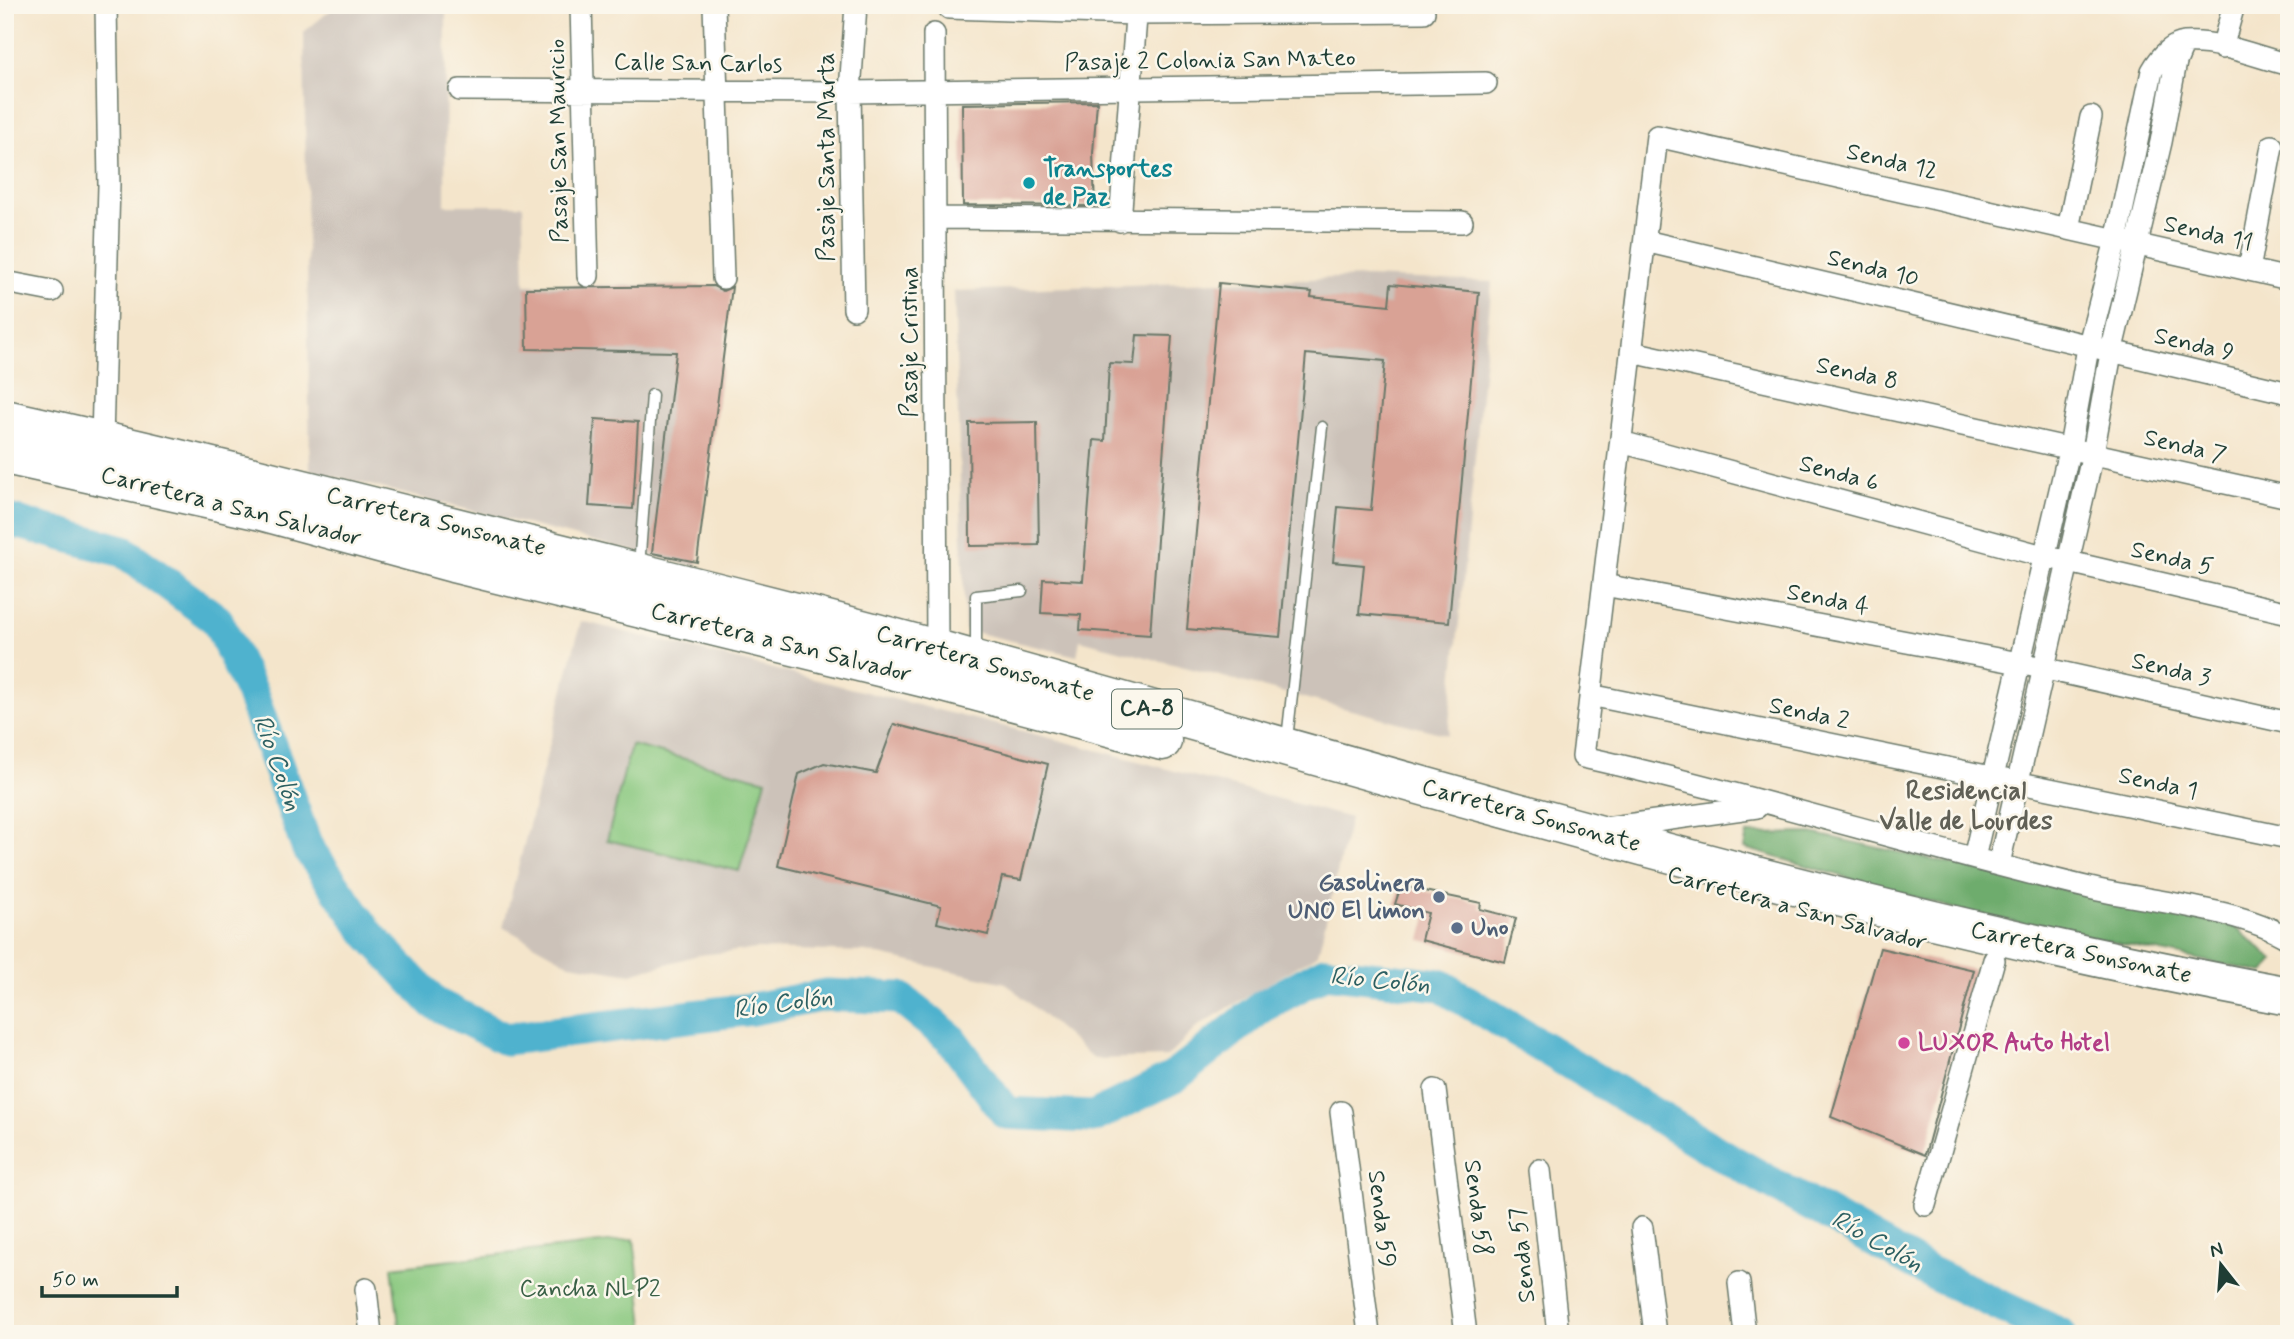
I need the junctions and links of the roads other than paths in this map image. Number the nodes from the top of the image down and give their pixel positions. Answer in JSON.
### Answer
{"nodes":[{"id":1,"x":106,"y":5,"type":"edge"},
{"id":2,"x":581,"y":5,"type":"edge"},
{"id":3,"x":713,"y":5,"type":"edge"},
{"id":4,"x":856,"y":5,"type":"edge"},
{"id":5,"x":2234,"y":5,"type":"edge"},
{"id":6,"x":949,"y":8,"type":"dead end"},
{"id":7,"x":1136,"y":10,"type":"edge"},
{"id":8,"x":1424,"y":12,"type":"dead end"},
{"id":9,"x":934,"y":34,"type":"dead end"},
{"id":10,"x":2184,"y":43,"type":"junction"},
{"id":11,"x":2222,"y":48,"type":"junction"},
{"id":12,"x":2289,"y":65,"type":"edge"},
{"id":13,"x":1486,"y":83,"type":"dead end"},
{"id":14,"x":583,"y":89,"type":"junction"},
{"id":15,"x":1128,"y":89,"type":"junction"},
{"id":16,"x":460,"y":90,"type":"dead end"},
{"id":17,"x":716,"y":90,"type":"junction"},
{"id":18,"x":936,"y":90,"type":"junction"},
{"id":19,"x":850,"y":92,"type":"junction"},
{"id":20,"x":2091,"y":117,"type":"dead end"},
{"id":21,"x":2272,"y":146,"type":"dead end"},
{"id":22,"x":936,"y":218,"type":"junction"},
{"id":23,"x":1120,"y":221,"type":"junction"},
{"id":24,"x":1462,"y":222,"type":"dead end"},
{"id":25,"x":2068,"y":229,"type":"junction"},
{"id":26,"x":2116,"y":240,"type":"junction"},
{"id":27,"x":1645,"y":241,"type":"junction"},
{"id":28,"x":2138,"y":245,"type":"junction"},
{"id":29,"x":2249,"y":270,"type":"junction"},
{"id":30,"x":588,"y":276,"type":"dead end"},
{"id":31,"x":723,"y":278,"type":"dead end"},
{"id":32,"x":2289,"y":279,"type":"edge"},
{"id":33,"x":5,"y":282,"type":"edge"},
{"id":34,"x":52,"y":291,"type":"dead end"},
{"id":35,"x":854,"y":309,"type":"dead end"},
{"id":36,"x":2088,"y":348,"type":"junction"},
{"id":37,"x":1632,"y":352,"type":"junction"},
{"id":38,"x":2110,"y":353,"type":"junction"},
{"id":39,"x":2289,"y":393,"type":"edge"},
{"id":40,"x":652,"y":395,"type":"dead end"},
{"id":41,"x":5,"y":419,"type":"edge"},
{"id":42,"x":1322,"y":426,"type":"dead end"},
{"id":43,"x":102,"y":440,"type":"junction"},
{"id":44,"x":1621,"y":442,"type":"junction"},
{"id":45,"x":2070,"y":447,"type":"junction"},
{"id":46,"x":2093,"y":453,"type":"junction"},
{"id":47,"x":5,"y":455,"type":"edge"},
{"id":48,"x":2289,"y":497,"type":"edge"},
{"id":49,"x":2043,"y":556,"type":"junction"},
{"id":50,"x":2066,"y":561,"type":"junction"},
{"id":51,"x":639,"y":573,"type":"junction"},
{"id":52,"x":1604,"y":584,"type":"junction"},
{"id":53,"x":1022,"y":591,"type":"dead end"},
{"id":54,"x":2289,"y":612,"type":"edge"},
{"id":55,"x":937,"y":649,"type":"junction"},
{"id":56,"x":977,"y":661,"type":"junction"},
{"id":57,"x":2019,"y":663,"type":"junction"},
{"id":58,"x":2042,"y":668,"type":"junction"},
{"id":59,"x":1590,"y":695,"type":"junction"},
{"id":60,"x":2289,"y":723,"type":"edge"},
{"id":61,"x":1286,"y":749,"type":"junction"},
{"id":62,"x":1993,"y":778,"type":"junction"},
{"id":63,"x":2017,"y":781,"type":"junction"},
{"id":64,"x":1773,"y":805,"type":"junction"},
{"id":65,"x":1584,"y":831,"type":"junction"},
{"id":66,"x":2289,"y":838,"type":"edge"},
{"id":67,"x":1974,"y":858,"type":"junction"},
{"id":68,"x":1998,"y":864,"type":"junction"},
{"id":69,"x":2289,"y":939,"type":"edge"},
{"id":70,"x":1994,"y":960,"type":"junction"},
{"id":71,"x":2289,"y":996,"type":"edge"},
{"id":72,"x":2289,"y":1022,"type":"edge"},
{"id":73,"x":1435,"y":1090,"type":"dead end"},
{"id":74,"x":1341,"y":1112,"type":"dead end"},
{"id":75,"x":1540,"y":1170,"type":"dead end"},
{"id":76,"x":1925,"y":1205,"type":"dead end"},
{"id":77,"x":1642,"y":1228,"type":"dead end"},
{"id":78,"x":1740,"y":1283,"type":"dead end"},
{"id":79,"x":366,"y":1289,"type":"dead end"},
{"id":80,"x":371,"y":1334,"type":"edge"},
{"id":81,"x":1369,"y":1334,"type":"edge"},
{"id":82,"x":1466,"y":1334,"type":"edge"},
{"id":83,"x":1558,"y":1334,"type":"edge"},
{"id":84,"x":1655,"y":1334,"type":"edge"},
{"id":85,"x":1745,"y":1334,"type":"edge"}],
"edges":[{"from":1,"to":43,"type":"street"},
{"from":2,"to":14,"type":"street","name":"Pasaje San Mauricio"},
{"from":3,"to":17,"type":"street"},
{"from":4,"to":19,"type":"street","name":"Pasaje Santa Marta"},
{"from":5,"to":11,"type":"street"},
{"from":6,"to":7,"type":"street"},
{"from":7,"to":8,"type":"street"},
{"from":7,"to":15,"type":"street"},
{"from":9,"to":18,"type":"street","name":"Pasaje Cristina"},
{"from":10,"to":11,"type":"street"},
{"from":10,"to":26,"type":"street"},
{"from":10,"to":28,"type":"street"},
{"from":11,"to":12,"type":"street"},
{"from":13,"to":15,"type":"street","name":"Pasaje 2 Colonia San Mateo"},
{"from":14,"to":16,"type":"street","name":"Calle San Carlos"},
{"from":14,"to":17,"type":"street","name":"Calle San Carlos"},
{"from":14,"to":30,"type":"street","name":"Pasaje San Mauricio"},
{"from":15,"to":18,"type":"street","name":"Pasaje 2 Colonia San Mateo"},
{"from":15,"to":23,"type":"street"},
{"from":17,"to":19,"type":"street","name":"Calle San Carlos"},
{"from":17,"to":31,"type":"street"},
{"from":18,"to":19,"type":"street","name":"Calle San Carlos"},
{"from":18,"to":22,"type":"street","name":"Pasaje Cristina"},
{"from":19,"to":35,"type":"street","name":"Pasaje Santa Marta"},
{"from":20,"to":25,"type":"street"},
{"from":21,"to":29,"type":"street"},
{"from":22,"to":23,"type":"street"},
{"from":22,"to":55,"type":"street","name":"Pasaje Cristina"},
{"from":23,"to":24,"type":"street"},
{"from":25,"to":26,"type":"street","name":"Senda 12"},
{"from":25,"to":27,"type":"street","name":"Senda 12"},
{"from":26,"to":28,"type":"street","name":"Senda 11"},
{"from":26,"to":36,"type":"street"},
{"from":27,"to":36,"type":"street","name":"Senda 10"},
{"from":27,"to":37,"type":"street"},
{"from":28,"to":29,"type":"street","name":"Senda 11"},
{"from":28,"to":38,"type":"street"},
{"from":29,"to":32,"type":"street","name":"Senda 11"},
{"from":33,"to":34,"type":"street"},
{"from":36,"to":38,"type":"street","name":"Senda 9"},
{"from":36,"to":45,"type":"street"},
{"from":37,"to":44,"type":"street"},
{"from":37,"to":45,"type":"street","name":"Senda 8"},
{"from":38,"to":39,"type":"street","name":"Senda 9"},
{"from":38,"to":46,"type":"street"},
{"from":40,"to":51,"type":"lane"},
{"from":41,"to":43,"type":"highway","name":"Carretera Sonsonate","number":"CA-8"},
{"from":42,"to":61,"type":"lane"},
{"from":43,"to":51,"type":"highway","name":"Carretera Sonsonate","number":"CA-8"},
{"from":44,"to":49,"type":"street","name":"Senda 6"},
{"from":44,"to":52,"type":"street"},
{"from":45,"to":46,"type":"street","name":"Senda 7"},
{"from":45,"to":49,"type":"street"},
{"from":46,"to":48,"type":"street","name":"Senda 7"},
{"from":46,"to":50,"type":"street"},
{"from":47,"to":70,"type":"highway","name":"Carretera a San Salvador","number":"CA-8"},
{"from":49,"to":50,"type":"street","name":"Senda 5"},
{"from":49,"to":57,"type":"street"},
{"from":50,"to":54,"type":"street","name":"Senda 5"},
{"from":50,"to":58,"type":"street"},
{"from":51,"to":55,"type":"highway","name":"Carretera Sonsonate","number":"CA-8"},
{"from":52,"to":57,"type":"street","name":"Senda 4"},
{"from":52,"to":59,"type":"street"},
{"from":53,"to":56,"type":"lane"},
{"from":55,"to":56,"type":"highway","name":"Carretera Sonsonate","number":"CA-8"},
{"from":56,"to":61,"type":"highway","name":"Carretera Sonsonate","number":"CA-8"},
{"from":57,"to":58,"type":"street","name":"Senda 4"},
{"from":57,"to":62,"type":"street"},
{"from":58,"to":60,"type":"street","name":"Senda 3"},
{"from":58,"to":63,"type":"street"},
{"from":59,"to":62,"type":"street","name":"Senda 2"},
{"from":59,"to":64,"type":"street"},
{"from":61,"to":65,"type":"highway","name":"Carretera Sonsonate","number":"CA-8"},
{"from":62,"to":63,"type":"street","name":"Senda 2"},
{"from":62,"to":67,"type":"street"},
{"from":63,"to":66,"type":"street","name":"Senda 1"},
{"from":63,"to":68,"type":"street"},
{"from":64,"to":65,"type":"street"},
{"from":64,"to":67,"type":"street"},
{"from":65,"to":71,"type":"highway","name":"Carretera Sonsonate","number":"CA-8"},
{"from":67,"to":68,"type":"street"},
{"from":68,"to":69,"type":"street"},
{"from":70,"to":72,"type":"highway","name":"Carretera a San Salvador","number":"CA-8"},
{"from":70,"to":76,"type":"street"},
{"from":73,"to":82,"type":"street","name":"Senda 58"},
{"from":74,"to":81,"type":"street","name":"Senda 59"},
{"from":75,"to":83,"type":"street","name":"Senda 57"},
{"from":77,"to":84,"type":"street"},
{"from":78,"to":85,"type":"street"},
{"from":79,"to":80,"type":"street"}]}
